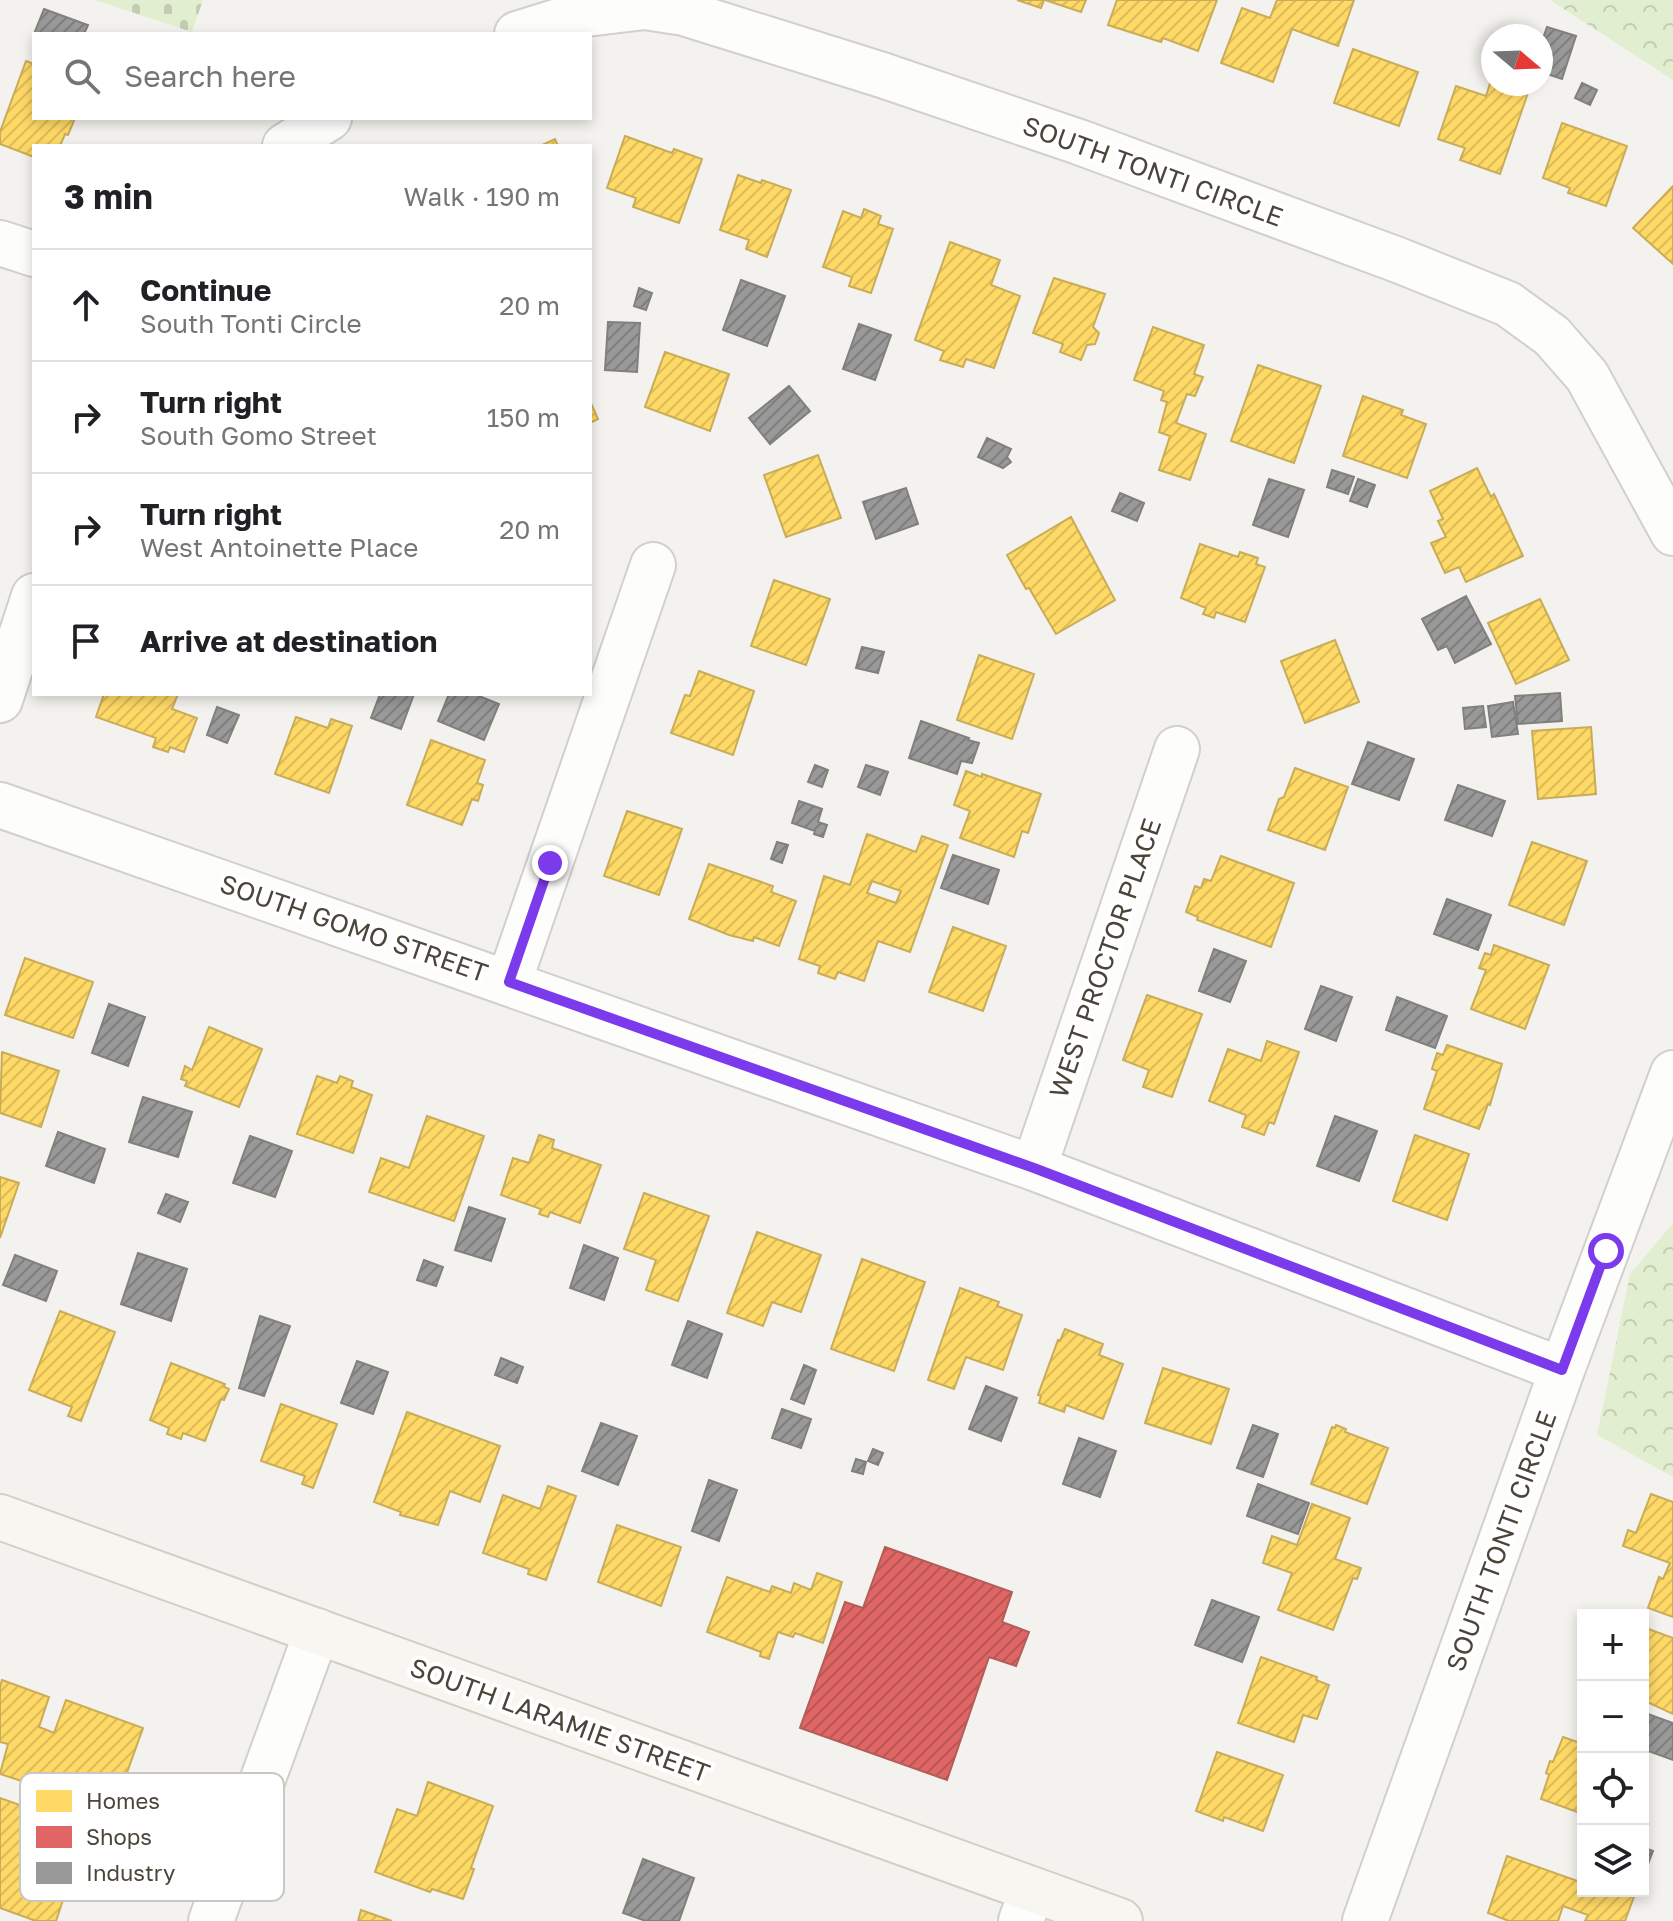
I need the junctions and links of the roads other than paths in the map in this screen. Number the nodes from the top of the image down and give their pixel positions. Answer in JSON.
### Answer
{"nodes":[{"id":1,"x":523,"y":32,"type":"edge"},
{"id":2,"x":326,"y":120,"type":"edge"},
{"id":3,"x":288,"y":144,"type":"edge"},
{"id":4,"x":0,"y":243,"type":"edge"},
{"id":5,"x":32,"y":253,"type":"edge"},
{"id":6,"x":1673,"y":533,"type":"edge"},
{"id":7,"x":653,"y":565,"type":"dead end"},
{"id":8,"x":32,"y":602,"type":"edge"},
{"id":9,"x":0,"y":700,"type":"edge"},
{"id":10,"x":1177,"y":749,"type":"dead end"},
{"id":11,"x":0,"y":805,"type":"edge"},
{"id":12,"x":509,"y":982,"type":"junction"},
{"id":13,"x":1673,"y":1073,"type":"edge"},
{"id":14,"x":1034,"y":1168,"type":"junction"},
{"id":15,"x":1562,"y":1370,"type":"junction"},
{"id":16,"x":0,"y":1517,"type":"edge"},
{"id":17,"x":317,"y":1631,"type":"junction"},
{"id":18,"x":265,"y":1773,"type":"edge"},
{"id":19,"x":218,"y":1901,"type":"edge"},
{"id":20,"x":1027,"y":1906,"type":"edge"},
{"id":21,"x":211,"y":1921,"type":"edge"},
{"id":22,"x":1120,"y":1921,"type":"edge"},
{"id":23,"x":1365,"y":1921,"type":"edge"}],
"edges":[{"from":1,"to":6,"type":"street","name":"SOUTH TONTI CIRCLE"},
{"from":2,"to":3,"type":"street"},
{"from":4,"to":5,"type":"street"},
{"from":7,"to":12,"type":"street"},
{"from":8,"to":9,"type":"street"},
{"from":10,"to":14,"type":"street","name":"WEST PROCTOR PLACE"},
{"from":11,"to":12,"type":"street","name":"SOUTH GOMO STREET"},
{"from":12,"to":14,"type":"street","name":"SOUTH GOMO STREET"},
{"from":13,"to":15,"type":"street","name":"SOUTH TONTI CIRCLE"},
{"from":14,"to":15,"type":"street","name":"SOUTH GOMO STREET"},
{"from":15,"to":23,"type":"street","name":"SOUTH TONTI CIRCLE"},
{"from":16,"to":17,"type":"street","name":"SOUTH LARAMIE STREET"},
{"from":17,"to":18,"type":"street"},
{"from":17,"to":20,"type":"street","name":"SOUTH LARAMIE STREET"},
{"from":19,"to":21,"type":"street"},
{"from":20,"to":22,"type":"street","name":"SOUTH LARAMIE STREET"}]}
